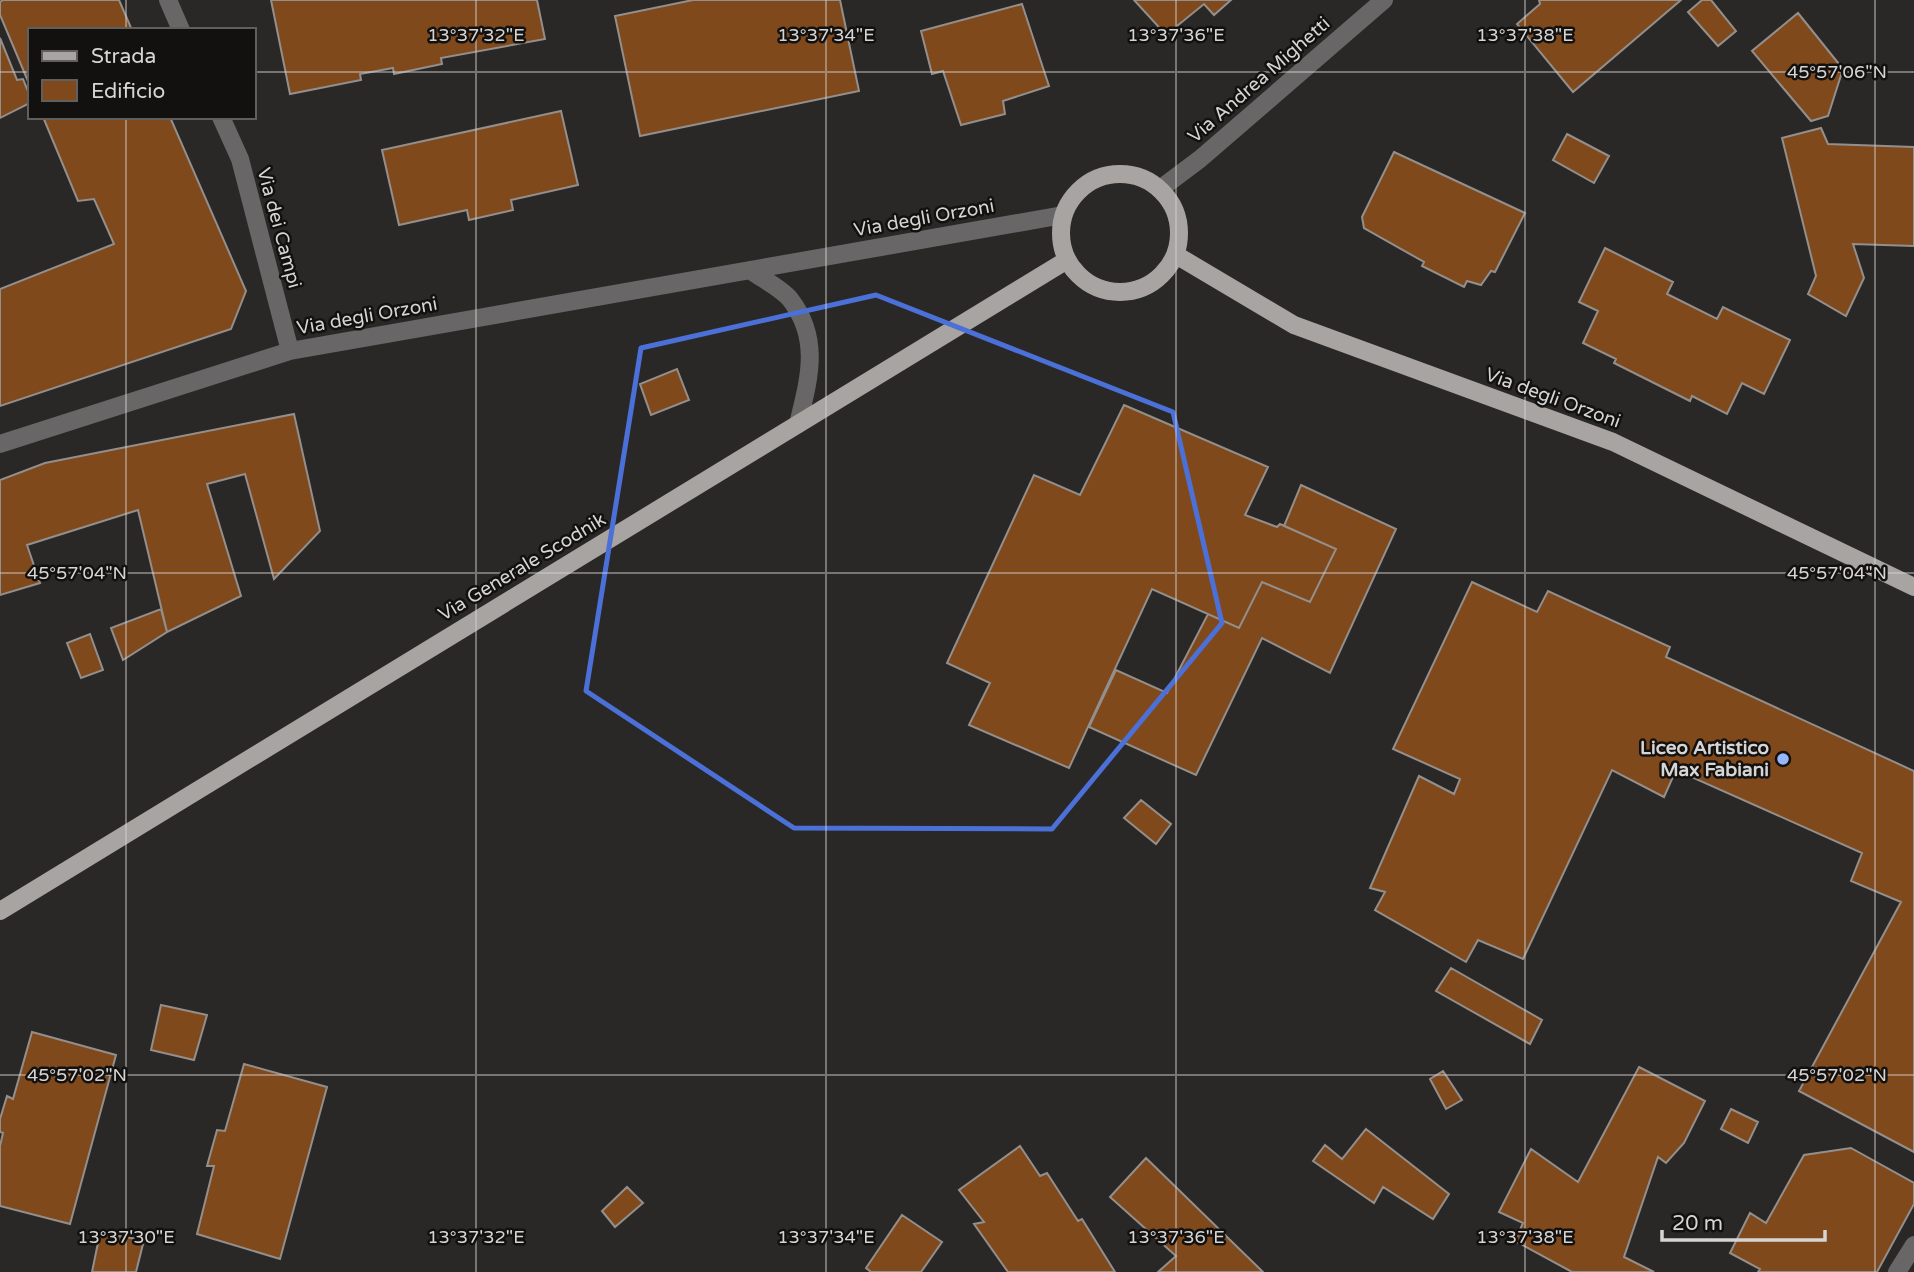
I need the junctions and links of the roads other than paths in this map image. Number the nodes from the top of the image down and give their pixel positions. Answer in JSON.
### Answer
{"nodes":[{"id":1,"x":168,"y":0,"type":"edge"},
{"id":2,"x":1384,"y":0,"type":"edge"},
{"id":3,"x":180,"y":28,"type":"edge"},
{"id":4,"x":222,"y":119,"type":"edge"},
{"id":5,"x":1160,"y":189,"type":"junction"},
{"id":6,"x":1063,"y":215,"type":"junction"},
{"id":7,"x":1176,"y":255,"type":"junction"},
{"id":8,"x":1067,"y":260,"type":"junction"},
{"id":9,"x":750,"y":270,"type":"junction"},
{"id":10,"x":290,"y":351,"type":"junction"},
{"id":11,"x":798,"y":424,"type":"junction"},
{"id":12,"x":0,"y":444,"type":"edge"},
{"id":13,"x":1914,"y":586,"type":"edge"},
{"id":14,"x":0,"y":911,"type":"edge"},
{"id":15,"x":1914,"y":1245,"type":"edge"},
{"id":16,"x":1897,"y":1272,"type":"edge"}],
"edges":[{"from":1,"to":3,"type":"street"},
{"from":2,"to":5,"type":"street","name":"Via Andrea Mighetti"},
{"from":4,"to":10,"type":"street","name":"Via dei Campi"},
{"from":5,"to":6,"type":"main road"},
{"from":5,"to":7,"type":"main road"},
{"from":6,"to":8,"type":"main road"},
{"from":6,"to":9,"type":"street","name":"Via degli Orzoni"},
{"from":7,"to":8,"type":"main road"},
{"from":7,"to":13,"type":"main road","name":"Via degli Orzoni"},
{"from":8,"to":11,"type":"main road","name":"Via Generale Scodnik"},
{"from":9,"to":10,"type":"street","name":"Via degli Orzoni"},
{"from":9,"to":11,"type":"street"},
{"from":10,"to":12,"type":"street","name":"Via degli Orzoni"},
{"from":11,"to":14,"type":"main road","name":"Via Generale Scodnik"},
{"from":15,"to":16,"type":"street"}]}
